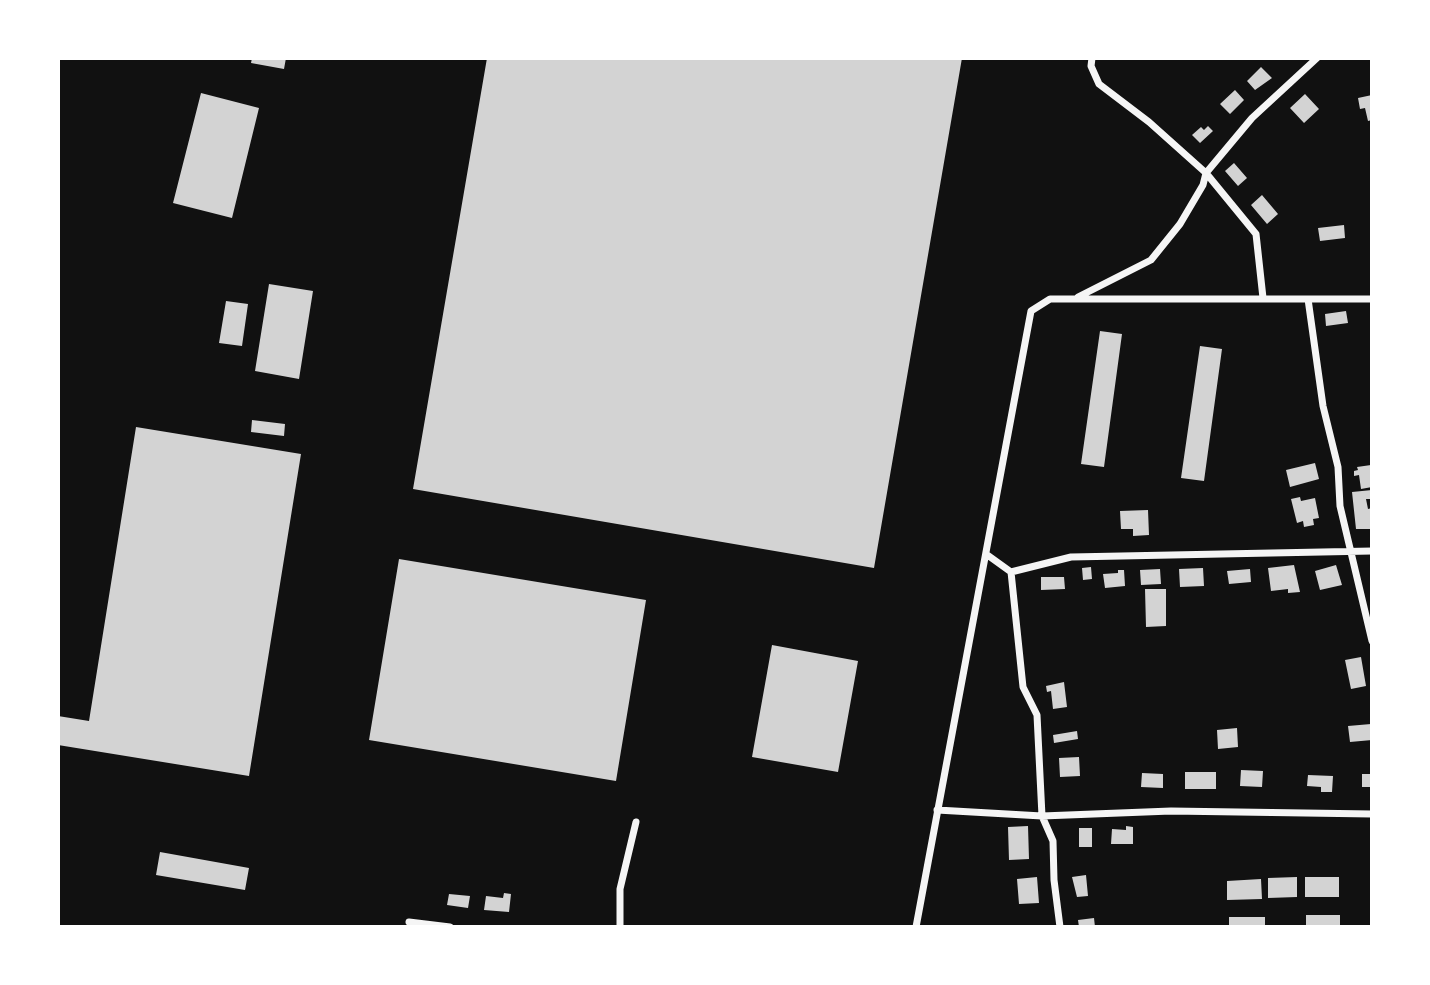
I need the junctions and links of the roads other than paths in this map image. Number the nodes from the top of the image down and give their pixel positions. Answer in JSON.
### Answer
{"nodes":[{"id":1,"x":1092,"y":58,"type":"edge"},
{"id":2,"x":1317,"y":58,"type":"edge"},
{"id":3,"x":1206,"y":173,"type":"junction"},
{"id":4,"x":1075,"y":298,"type":"junction"},
{"id":5,"x":1263,"y":298,"type":"junction"},
{"id":6,"x":1308,"y":299,"type":"junction"},
{"id":7,"x":1372,"y":299,"type":"edge"},
{"id":8,"x":1372,"y":551,"type":"edge"},
{"id":9,"x":1351,"y":553,"type":"junction"},
{"id":10,"x":986,"y":554,"type":"junction"},
{"id":11,"x":1011,"y":572,"type":"junction"},
{"id":12,"x":1372,"y":641,"type":"edge"},
{"id":13,"x":937,"y":810,"type":"junction"},
{"id":14,"x":1372,"y":814,"type":"edge"},
{"id":15,"x":1042,"y":816,"type":"junction"},
{"id":16,"x":636,"y":822,"type":"dead end"},
{"id":17,"x":409,"y":922,"type":"dead end"},
{"id":18,"x":450,"y":927,"type":"edge"},
{"id":19,"x":620,"y":927,"type":"edge"},
{"id":20,"x":916,"y":927,"type":"edge"},
{"id":21,"x":1060,"y":927,"type":"edge"}],
"edges":[{"from":1,"to":3,"type":"street"},
{"from":2,"to":3,"type":"street"},
{"from":3,"to":4,"type":"street"},
{"from":3,"to":5,"type":"street"},
{"from":4,"to":5,"type":"street"},
{"from":4,"to":10,"type":"street"},
{"from":5,"to":6,"type":"street"},
{"from":6,"to":7,"type":"street"},
{"from":6,"to":9,"type":"street"},
{"from":8,"to":9,"type":"street"},
{"from":9,"to":11,"type":"street"},
{"from":9,"to":12,"type":"street"},
{"from":10,"to":11,"type":"street"},
{"from":10,"to":13,"type":"street"},
{"from":11,"to":15,"type":"street"},
{"from":13,"to":15,"type":"street"},
{"from":13,"to":20,"type":"street"},
{"from":14,"to":15,"type":"street"},
{"from":15,"to":21,"type":"street"},
{"from":16,"to":19,"type":"street"},
{"from":17,"to":18,"type":"street"}]}
